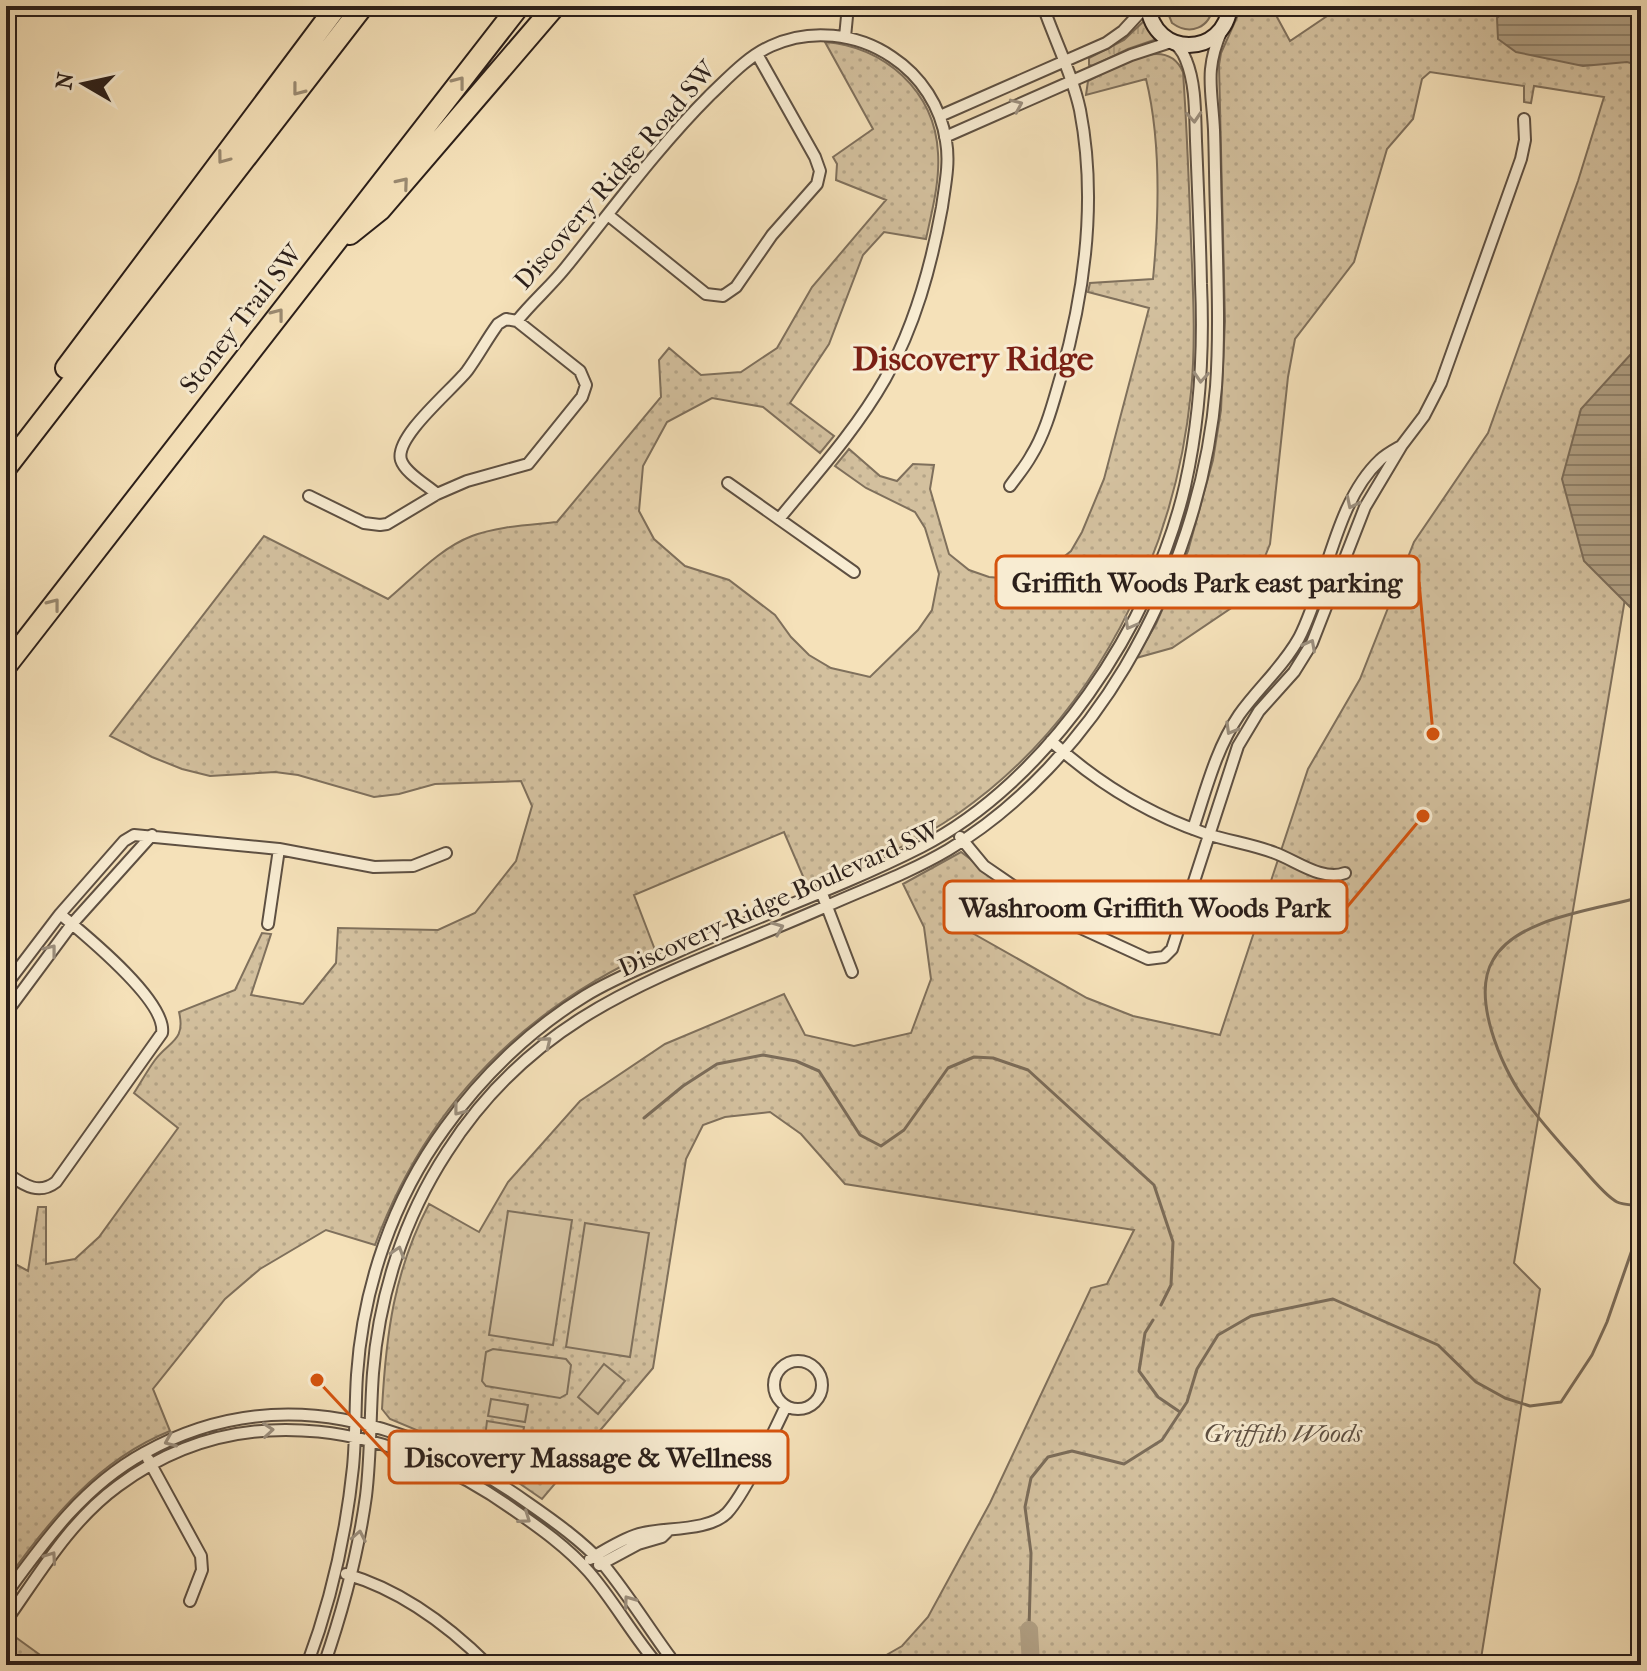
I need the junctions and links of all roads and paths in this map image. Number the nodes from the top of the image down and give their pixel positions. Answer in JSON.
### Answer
{"nodes":[{"id":1,"x":337,"y":6,"type":"edge"},
{"id":2,"x":363,"y":6,"type":"edge"},
{"id":3,"x":519,"y":6,"type":"edge"},
{"id":4,"x":555,"y":6,"type":"edge"},
{"id":5,"x":848,"y":6,"type":"edge"},
{"id":6,"x":1043,"y":6,"type":"edge"},
{"id":7,"x":1147,"y":6,"type":"edge"},
{"id":8,"x":1230,"y":13,"type":"edge"},
{"id":9,"x":845,"y":37,"type":"junction"},
{"id":10,"x":1173,"y":42,"type":"junction"},
{"id":11,"x":757,"y":54,"type":"junction"},
{"id":12,"x":1066,"y":61,"type":"junction"},
{"id":13,"x":1073,"y":81,"type":"junction"},
{"id":14,"x":1524,"y":119,"type":"dead end"},
{"id":15,"x":941,"y":120,"type":"junction"},
{"id":16,"x":945,"y":137,"type":"junction"},
{"id":17,"x":608,"y":215,"type":"junction"},
{"id":18,"x":325,"y":254,"type":"junction"},
{"id":19,"x":517,"y":321,"type":"junction"},
{"id":20,"x":1402,"y":445,"type":"junction"},
{"id":21,"x":6,"y":448,"type":"edge"},
{"id":22,"x":6,"y":468,"type":"edge"},
{"id":23,"x":728,"y":483,"type":"dead end"},
{"id":24,"x":1010,"y":486,"type":"dead end"},
{"id":25,"x":437,"y":494,"type":"junction"},
{"id":26,"x":309,"y":496,"type":"dead end"},
{"id":27,"x":779,"y":519,"type":"junction"},
{"id":28,"x":854,"y":572,"type":"dead end"},
{"id":29,"x":6,"y":666,"type":"edge"},
{"id":30,"x":1051,"y":741,"type":"junction"},
{"id":31,"x":1063,"y":752,"type":"junction"},
{"id":32,"x":954,"y":828,"type":"junction"},
{"id":33,"x":1193,"y":829,"type":"junction"},
{"id":34,"x":1209,"y":834,"type":"junction"},
{"id":35,"x":152,"y":835,"type":"junction"},
{"id":36,"x":962,"y":840,"type":"junction"},
{"id":37,"x":279,"y":849,"type":"junction"},
{"id":38,"x":446,"y":853,"type":"dead end"},
{"id":39,"x":1345,"y":873,"type":"dead end"},
{"id":40,"x":821,"y":891,"type":"junction"},
{"id":41,"x":827,"y":906,"type":"junction"},
{"id":42,"x":60,"y":914,"type":"junction"},
{"id":43,"x":72,"y":924,"type":"junction"},
{"id":44,"x":268,"y":924,"type":"dead end"},
{"id":45,"x":692,"y":945,"type":"junction"},
{"id":46,"x":698,"y":960,"type":"junction"},
{"id":47,"x":852,"y":972,"type":"dead end"},
{"id":48,"x":6,"y":985,"type":"edge"},
{"id":49,"x":580,"y":999,"type":"junction"},
{"id":50,"x":588,"y":1012,"type":"junction"},
{"id":51,"x":6,"y":1013,"type":"edge"},
{"id":52,"x":480,"y":1084,"type":"junction"},
{"id":53,"x":491,"y":1094,"type":"junction"},
{"id":54,"x":6,"y":1173,"type":"edge"},
{"id":55,"x":373,"y":1278,"type":"junction"},
{"id":56,"x":388,"y":1282,"type":"junction"},
{"id":57,"x":786,"y":1406,"type":"junction"},
{"id":58,"x":356,"y":1420,"type":"junction"},
{"id":59,"x":220,"y":1423,"type":"junction"},
{"id":60,"x":372,"y":1424,"type":"junction"},
{"id":61,"x":355,"y":1436,"type":"junction"},
{"id":62,"x":225,"y":1437,"type":"junction"},
{"id":63,"x":371,"y":1440,"type":"junction"},
{"id":64,"x":144,"y":1453,"type":"junction"},
{"id":65,"x":151,"y":1465,"type":"junction"},
{"id":66,"x":500,"y":1483,"type":"junction"},
{"id":67,"x":492,"y":1494,"type":"junction"},
{"id":68,"x":55,"y":1527,"type":"junction"},
{"id":69,"x":66,"y":1536,"type":"junction"},
{"id":70,"x":598,"y":1560,"type":"junction"},
{"id":71,"x":585,"y":1568,"type":"junction"},
{"id":72,"x":336,"y":1571,"type":"junction"},
{"id":73,"x":351,"y":1575,"type":"junction"},
{"id":74,"x":6,"y":1594,"type":"edge"},
{"id":75,"x":190,"y":1601,"type":"dead end"},
{"id":76,"x":6,"y":1621,"type":"edge"},
{"id":77,"x":307,"y":1665,"type":"edge"},
{"id":78,"x":324,"y":1665,"type":"edge"},
{"id":79,"x":488,"y":1665,"type":"edge"},
{"id":80,"x":658,"y":1665,"type":"edge"},
{"id":81,"x":672,"y":1665,"type":"edge"}],
"edges":[{"from":1,"to":21,"type":"highway","one_way":true},
{"from":2,"to":22,"type":"highway","one_way":true},
{"from":18,"to":3,"type":"highway","name":"Stoney Trail SW","one_way":true},
{"from":18,"to":4,"type":"highway","one_way":true},
{"from":5,"to":9,"type":"street"},
{"from":6,"to":12,"type":"street"},
{"from":7,"to":10,"type":"street"},
{"from":7,"to":12,"type":"street"},
{"from":8,"to":10,"type":"street"},
{"from":8,"to":31,"type":"street","name":"Discovery Ridge Boulevard SW"},
{"from":9,"to":11,"type":"street","name":"Discovery Ridge Road SW"},
{"from":9,"to":15,"type":"street","name":"Discovery Ridge Road SW"},
{"from":10,"to":13,"type":"street"},
{"from":10,"to":30,"type":"street","name":"Discovery Ridge Boulevard SW","one_way":true},
{"from":11,"to":17,"type":"street","name":"Discovery Ridge Road SW"},
{"from":11,"to":17,"type":"street"},
{"from":12,"to":13,"type":"street"},
{"from":12,"to":15,"type":"street"},
{"from":16,"to":13,"type":"street","one_way":true},
{"from":13,"to":24,"type":"street"},
{"from":14,"to":20,"type":"street"},
{"from":15,"to":16,"type":"street"},
{"from":16,"to":27,"type":"street"},
{"from":17,"to":19,"type":"street","name":"Discovery Ridge Road SW"},
{"from":29,"to":18,"type":"highway","name":"Stoney Trail SW","one_way":true},
{"from":19,"to":25,"type":"street","name":"Discovery Ridge Road SW"},
{"from":19,"to":25,"type":"street"},
{"from":20,"to":33,"type":"street","one_way":true},
{"from":34,"to":20,"type":"street","one_way":true},
{"from":23,"to":27,"type":"street"},
{"from":25,"to":26,"type":"street"},
{"from":27,"to":28,"type":"street"},
{"from":30,"to":31,"type":"street"},
{"from":30,"to":32,"type":"street","name":"Discovery Ridge Boulevard SW"},
{"from":31,"to":33,"type":"street"},
{"from":31,"to":36,"type":"street","name":"Discovery Ridge Boulevard SW"},
{"from":32,"to":36,"type":"street"},
{"from":32,"to":40,"type":"street","name":"Discovery Ridge Boulevard SW"},
{"from":33,"to":34,"type":"street"},
{"from":34,"to":36,"type":"street"},
{"from":34,"to":39,"type":"street"},
{"from":35,"to":37,"type":"street"},
{"from":35,"to":42,"type":"street"},
{"from":35,"to":43,"type":"street"},
{"from":36,"to":41,"type":"street","name":"Discovery Ridge Boulevard SW"},
{"from":37,"to":38,"type":"street"},
{"from":37,"to":44,"type":"street"},
{"from":40,"to":41,"type":"street"},
{"from":40,"to":45,"type":"street","name":"Discovery Ridge Boulevard SW"},
{"from":46,"to":41,"type":"street","name":"Discovery Ridge Boulevard SW","one_way":true},
{"from":41,"to":47,"type":"street"},
{"from":42,"to":43,"type":"street"},
{"from":42,"to":48,"type":"street"},
{"from":51,"to":43,"type":"street","one_way":true},
{"from":43,"to":54,"type":"street"},
{"from":45,"to":46,"type":"street"},
{"from":45,"to":49,"type":"street","name":"Discovery Ridge Boulevard SW"},
{"from":46,"to":50,"type":"street","name":"Discovery Ridge Boulevard SW"},
{"from":49,"to":50,"type":"street"},
{"from":49,"to":52,"type":"street","name":"Discovery Ridge Boulevard SW"},
{"from":53,"to":50,"type":"street","name":"Discovery Ridge Boulevard SW","one_way":true},
{"from":52,"to":53,"type":"street"},
{"from":52,"to":55,"type":"street","name":"Discovery Ridge Boulevard SW","one_way":true},
{"from":56,"to":53,"type":"street","name":"Discovery Ridge Boulevard SW","one_way":true},
{"from":55,"to":56,"type":"street"},
{"from":55,"to":58,"type":"street","name":"Discovery Ridge Boulevard SW"},
{"from":56,"to":60,"type":"street","name":"Discovery Ridge Boulevard SW"},
{"from":57,"to":57,"type":"street"},
{"from":57,"to":70,"type":"street"},
{"from":58,"to":59,"type":"street"},
{"from":58,"to":60,"type":"street"},
{"from":58,"to":61,"type":"street","name":"Discovery Ridge Boulevard SW"},
{"from":59,"to":62,"type":"street"},
{"from":59,"to":64,"type":"street","one_way":true},
{"from":60,"to":63,"type":"street","name":"Discovery Ridge Boulevard SW"},
{"from":60,"to":66,"type":"street"},
{"from":62,"to":61,"type":"street","one_way":true},
{"from":61,"to":63,"type":"street"},
{"from":61,"to":72,"type":"street","name":"Discovery Ridge Boulevard SW"},
{"from":62,"to":65,"type":"street"},
{"from":63,"to":67,"type":"street"},
{"from":73,"to":63,"type":"street","name":"Discovery Ridge Boulevard SW","one_way":true},
{"from":64,"to":65,"type":"street"},
{"from":64,"to":68,"type":"street"},
{"from":65,"to":69,"type":"street"},
{"from":65,"to":75,"type":"street"},
{"from":66,"to":67,"type":"street"},
{"from":66,"to":70,"type":"street"},
{"from":67,"to":71,"type":"street","one_way":true},
{"from":68,"to":69,"type":"street"},
{"from":68,"to":74,"type":"street"},
{"from":76,"to":69,"type":"street","one_way":true},
{"from":70,"to":71,"type":"street"},
{"from":81,"to":70,"type":"street","one_way":true},
{"from":71,"to":80,"type":"street"},
{"from":72,"to":73,"type":"street"},
{"from":72,"to":77,"type":"street","name":"Discovery Ridge Boulevard SW"},
{"from":73,"to":78,"type":"street","name":"Discovery Ridge Boulevard SW"},
{"from":73,"to":79,"type":"street"}]}
